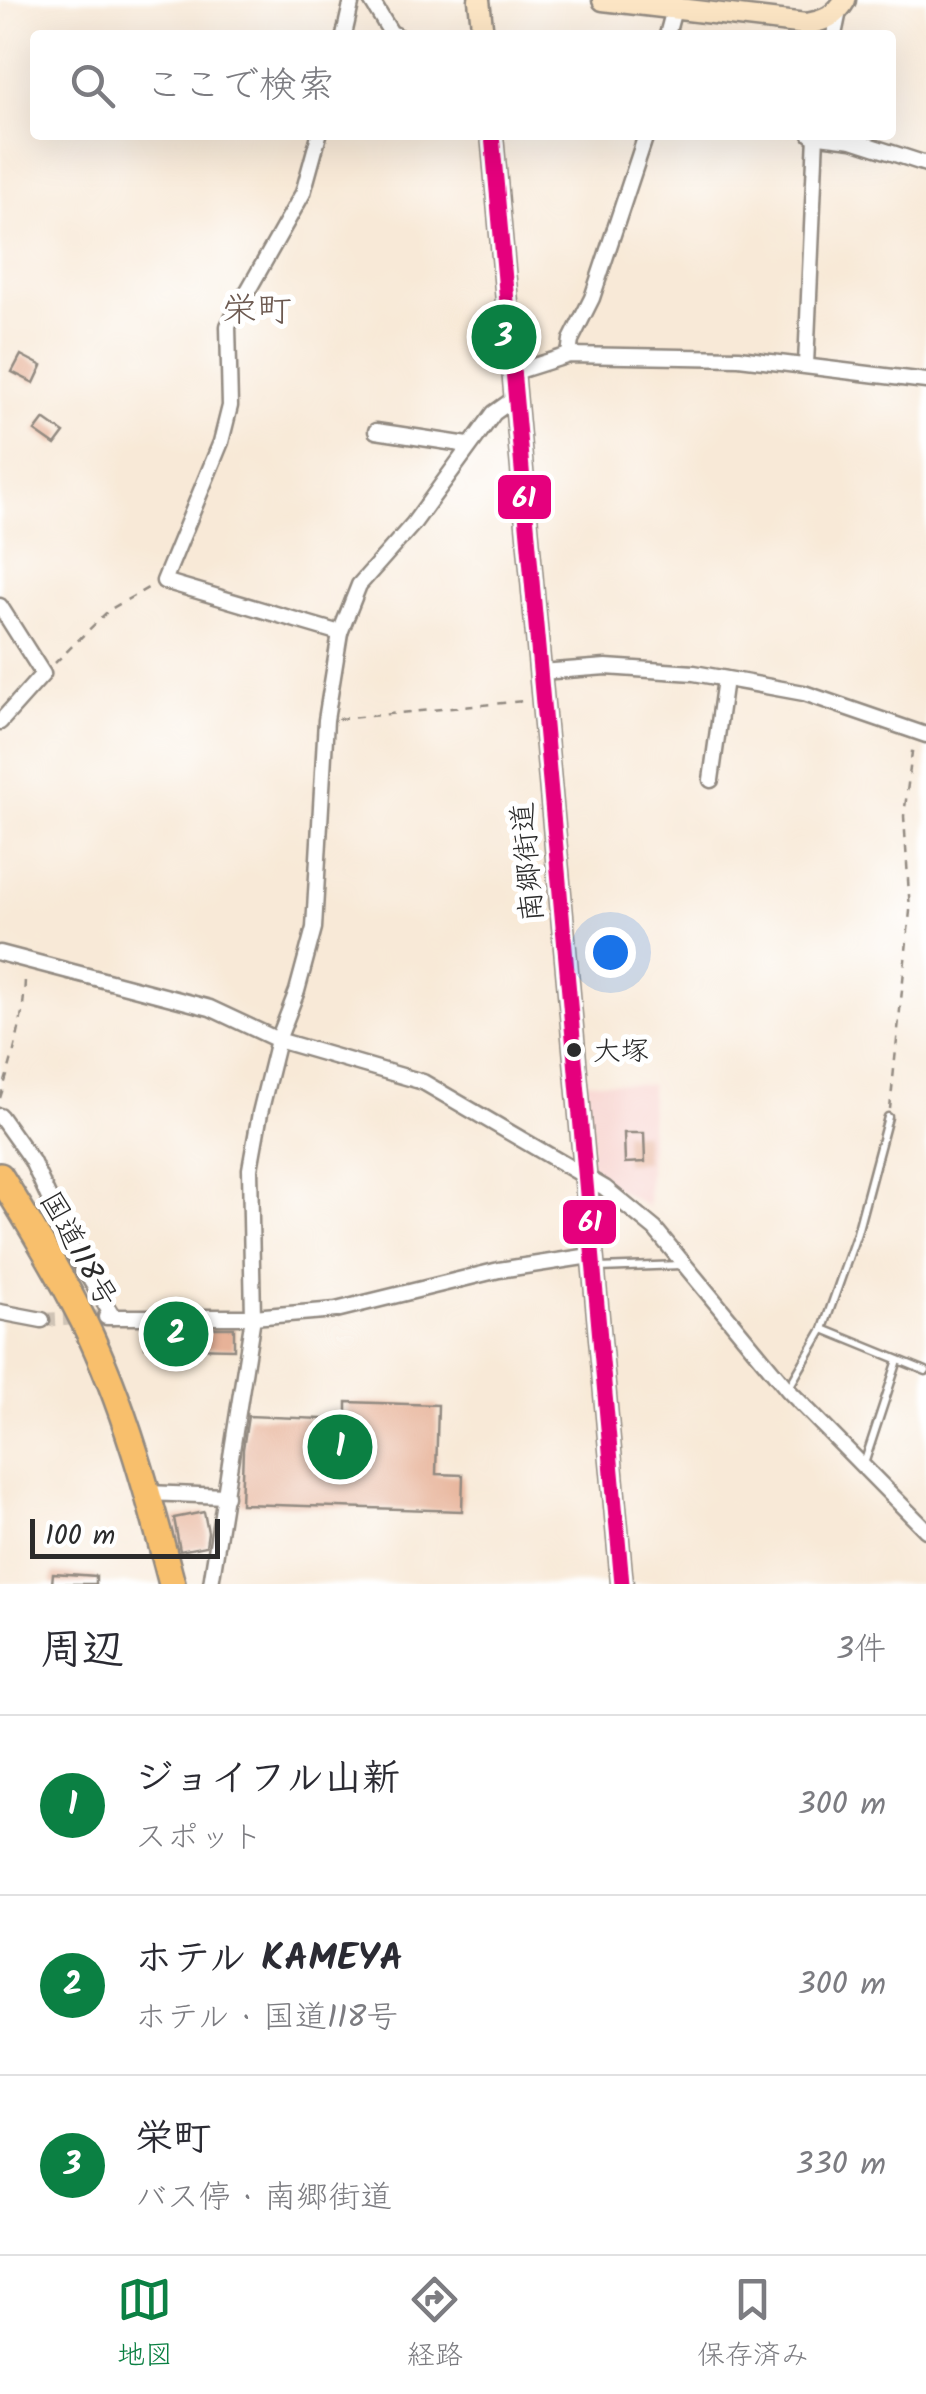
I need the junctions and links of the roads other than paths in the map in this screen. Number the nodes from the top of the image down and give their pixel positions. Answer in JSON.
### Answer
{"nodes":[{"id":1,"x":352,"y":0,"type":"edge"},
{"id":2,"x":371,"y":0,"type":"edge"},
{"id":3,"x":479,"y":0,"type":"edge"},
{"id":4,"x":603,"y":0,"type":"edge"},
{"id":5,"x":675,"y":4,"type":"edge"},
{"id":6,"x":842,"y":6,"type":"edge"},
{"id":7,"x":345,"y":30,"type":"edge"},
{"id":8,"x":391,"y":30,"type":"edge"},
{"id":9,"x":482,"y":30,"type":"edge"},
{"id":10,"x":668,"y":30,"type":"edge"},
{"id":11,"x":318,"y":140,"type":"edge"},
{"id":12,"x":492,"y":140,"type":"edge"},
{"id":13,"x":644,"y":140,"type":"edge"},
{"id":14,"x":814,"y":140,"type":"edge"},
{"id":15,"x":852,"y":140,"type":"edge"},
{"id":16,"x":926,"y":164,"type":"edge"},
{"id":17,"x":569,"y":355,"type":"junction"},
{"id":18,"x":806,"y":365,"type":"junction"},
{"id":19,"x":512,"y":373,"type":"junction"},
{"id":20,"x":926,"y":381,"type":"edge"},
{"id":21,"x":515,"y":398,"type":"junction"},
{"id":22,"x":376,"y":431,"type":"dead end"},
{"id":23,"x":468,"y":445,"type":"junction"},
{"id":24,"x":0,"y":606,"type":"edge"},
{"id":25,"x":340,"y":633,"type":"junction"},
{"id":26,"x":541,"y":672,"type":"junction"},
{"id":27,"x":725,"y":678,"type":"junction"},
{"id":28,"x":0,"y":722,"type":"edge"},
{"id":29,"x":920,"y":734,"type":"edge"},
{"id":30,"x":710,"y":780,"type":"dead end"},
{"id":31,"x":0,"y":953,"type":"edge"},
{"id":32,"x":278,"y":1040,"type":"junction"},
{"id":33,"x":0,"y":1116,"type":"edge"},
{"id":34,"x":888,"y":1117,"type":"road end"},
{"id":35,"x":0,"y":1176,"type":"edge"},
{"id":36,"x":583,"y":1178,"type":"junction"},
{"id":37,"x":0,"y":1204,"type":"edge"},
{"id":38,"x":591,"y":1262,"type":"junction"},
{"id":39,"x":684,"y":1264,"type":"junction"},
{"id":40,"x":1,"y":1317,"type":"edge"},
{"id":41,"x":253,"y":1318,"type":"junction"},
{"id":42,"x":42,"y":1320,"type":"tunnel mouth"},
{"id":43,"x":822,"y":1329,"type":"junction"},
{"id":44,"x":898,"y":1360,"type":"junction"},
{"id":45,"x":926,"y":1371,"type":"edge"},
{"id":46,"x":788,"y":1390,"type":"junction"},
{"id":47,"x":863,"y":1467,"type":"junction"},
{"id":48,"x":146,"y":1493,"type":"junction"},
{"id":49,"x":226,"y":1496,"type":"junction"},
{"id":50,"x":926,"y":1530,"type":"edge"},
{"id":51,"x":155,"y":1584,"type":"edge"},
{"id":52,"x":172,"y":1584,"type":"edge"},
{"id":53,"x":212,"y":1584,"type":"edge"},
{"id":54,"x":622,"y":1584,"type":"edge"}],
"edges":[{"from":1,"to":7,"type":"street"},
{"from":2,"to":8,"type":"street"},
{"from":3,"to":9,"type":"street"},
{"from":4,"to":5,"type":"street"},
{"from":5,"to":6,"type":"street"},
{"from":5,"to":10,"type":"street"},
{"from":11,"to":25,"type":"street"},
{"from":12,"to":19,"type":"street","name":"南郷街道"},
{"from":13,"to":17,"type":"street"},
{"from":14,"to":18,"type":"street"},
{"from":15,"to":16,"type":"street"},
{"from":17,"to":18,"type":"street"},
{"from":17,"to":19,"type":"street"},
{"from":18,"to":20,"type":"street"},
{"from":19,"to":21,"type":"street","name":"南郷街道"},
{"from":21,"to":23,"type":"street"},
{"from":21,"to":26,"type":"street","name":"南郷街道"},
{"from":22,"to":23,"type":"street"},
{"from":23,"to":25,"type":"street"},
{"from":24,"to":28,"type":"street"},
{"from":25,"to":32,"type":"street"},
{"from":26,"to":27,"type":"street"},
{"from":26,"to":36,"type":"street","name":"南郷街道"},
{"from":27,"to":29,"type":"street"},
{"from":27,"to":30,"type":"street"},
{"from":31,"to":32,"type":"street"},
{"from":32,"to":36,"type":"street"},
{"from":32,"to":41,"type":"street"},
{"from":33,"to":41,"type":"street"},
{"from":34,"to":43,"type":"lane"},
{"from":35,"to":48,"type":"highway","name":"国道118号"},
{"from":36,"to":38,"type":"street","name":"南郷街道"},
{"from":36,"to":39,"type":"street"},
{"from":37,"to":51,"type":"highway","name":"国道118号"},
{"from":38,"to":39,"type":"lane"},
{"from":38,"to":41,"type":"street"},
{"from":38,"to":54,"type":"street","name":"南郷街道"},
{"from":39,"to":46,"type":"street"},
{"from":40,"to":42,"type":"street"},
{"from":41,"to":49,"type":"street"},
{"from":43,"to":44,"type":"lane"},
{"from":43,"to":46,"type":"lane"},
{"from":44,"to":45,"type":"lane"},
{"from":44,"to":47,"type":"lane"},
{"from":46,"to":47,"type":"street"},
{"from":47,"to":50,"type":"street"},
{"from":48,"to":49,"type":"street"},
{"from":48,"to":52,"type":"highway","name":"国道118号"},
{"from":49,"to":53,"type":"street"}]}
